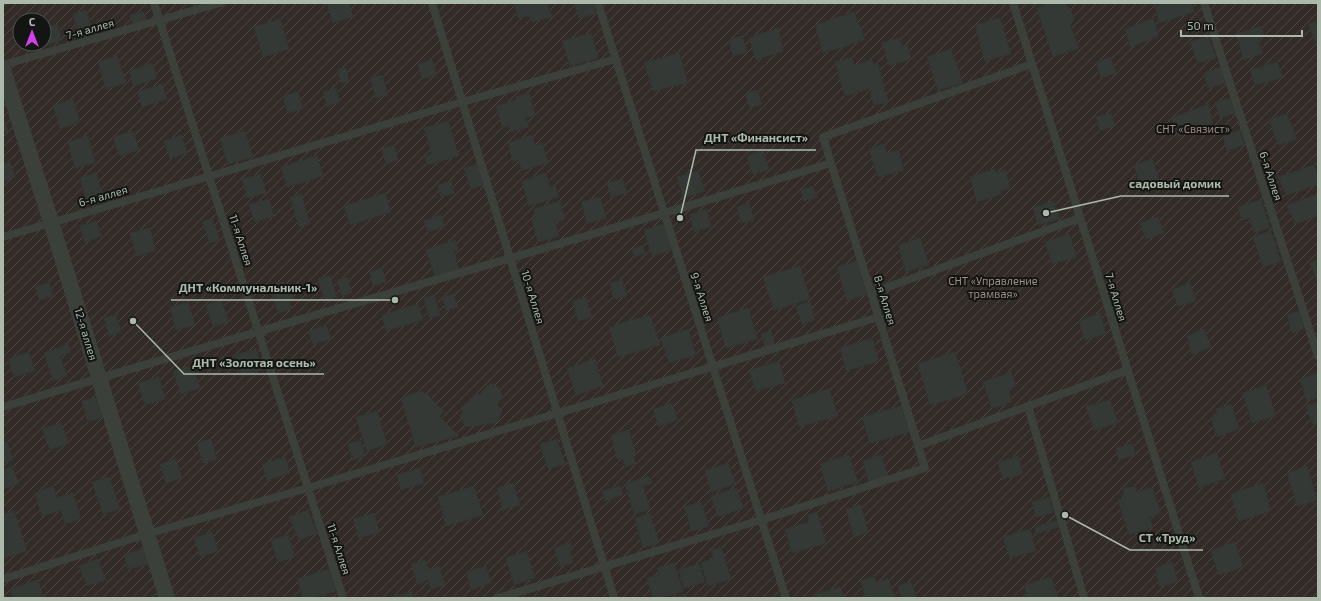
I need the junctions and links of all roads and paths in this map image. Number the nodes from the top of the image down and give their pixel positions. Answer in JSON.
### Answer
{"nodes":[{"id":1,"x":154,"y":3,"type":"edge"},
{"id":2,"x":220,"y":3,"type":"edge"},
{"id":3,"x":432,"y":3,"type":"edge"},
{"id":4,"x":598,"y":3,"type":"edge"},
{"id":5,"x":1013,"y":3,"type":"edge"},
{"id":6,"x":1204,"y":3,"type":"edge"},
{"id":7,"x":160,"y":20,"type":"junction"},
{"id":8,"x":616,"y":59,"type":"junction"},
{"id":9,"x":1032,"y":64,"type":"junction"},
{"id":10,"x":3,"y":65,"type":"edge"},
{"id":11,"x":3,"y":70,"type":"edge"},
{"id":12,"x":462,"y":102,"type":"junction"},
{"id":13,"x":831,"y":163,"type":"junction"},
{"id":14,"x":209,"y":176,"type":"junction"},
{"id":15,"x":664,"y":214,"type":"junction"},
{"id":16,"x":1080,"y":218,"type":"junction"},
{"id":17,"x":51,"y":222,"type":"junction"},
{"id":18,"x":3,"y":237,"type":"edge"},
{"id":19,"x":510,"y":257,"type":"junction"},
{"id":20,"x":871,"y":293,"type":"junction"},
{"id":21,"x":879,"y":317,"type":"junction"},
{"id":22,"x":258,"y":331,"type":"junction"},
{"id":23,"x":1318,"y":356,"type":"edge"},
{"id":24,"x":713,"y":367,"type":"junction"},
{"id":25,"x":1128,"y":370,"type":"junction"},
{"id":26,"x":99,"y":378,"type":"junction"},
{"id":27,"x":1028,"y":406,"type":"junction"},
{"id":28,"x":3,"y":407,"type":"edge"},
{"id":29,"x":558,"y":413,"type":"junction"},
{"id":30,"x":918,"y":446,"type":"junction"},
{"id":31,"x":308,"y":488,"type":"junction"},
{"id":32,"x":761,"y":520,"type":"junction"},
{"id":33,"x":147,"y":534,"type":"junction"},
{"id":34,"x":604,"y":566,"type":"junction"},
{"id":35,"x":3,"y":579,"type":"edge"},
{"id":36,"x":167,"y":598,"type":"edge"},
{"id":37,"x":343,"y":598,"type":"edge"},
{"id":38,"x":498,"y":598,"type":"edge"},
{"id":39,"x":614,"y":598,"type":"edge"},
{"id":40,"x":786,"y":598,"type":"edge"},
{"id":41,"x":1084,"y":598,"type":"edge"},
{"id":42,"x":1199,"y":598,"type":"edge"}],
"edges":[{"from":1,"to":7,"type":"lane","name":"11-я Аллея"},
{"from":2,"to":7,"type":"lane","name":"7-я аллея"},
{"from":3,"to":12,"type":"lane","name":"10-я Аллея"},
{"from":4,"to":8,"type":"lane","name":"9-я Аллея"},
{"from":5,"to":9,"type":"lane","name":"7-я Аллея"},
{"from":6,"to":23,"type":"lane","name":"6-я Аллея"},
{"from":7,"to":10,"type":"lane","name":"7-я аллея"},
{"from":7,"to":14,"type":"lane","name":"11-я Аллея"},
{"from":8,"to":12,"type":"lane","name":"6-я аллея"},
{"from":8,"to":15,"type":"lane","name":"9-я Аллея"},
{"from":9,"to":13,"type":"lane","name":"8-я Аллея"},
{"from":9,"to":16,"type":"lane","name":"7-я Аллея"},
{"from":11,"to":17,"type":"street","name":"12-я аллея"},
{"from":12,"to":14,"type":"lane","name":"6-я аллея"},
{"from":12,"to":19,"type":"lane","name":"10-я Аллея"},
{"from":13,"to":15,"type":"lane"},
{"from":13,"to":20,"type":"lane","name":"8-я Аллея"},
{"from":14,"to":17,"type":"lane","name":"6-я аллея"},
{"from":14,"to":22,"type":"lane","name":"11-я Аллея"},
{"from":15,"to":19,"type":"lane"},
{"from":15,"to":24,"type":"lane","name":"9-я Аллея"},
{"from":16,"to":20,"type":"lane"},
{"from":16,"to":25,"type":"lane","name":"7-я Аллея"},
{"from":17,"to":18,"type":"lane","name":"6-я аллея"},
{"from":17,"to":26,"type":"street","name":"12-я аллея"},
{"from":19,"to":22,"type":"lane"},
{"from":19,"to":29,"type":"lane","name":"10-я Аллея"},
{"from":20,"to":21,"type":"lane","name":"8-я Аллея"},
{"from":21,"to":24,"type":"lane"},
{"from":21,"to":30,"type":"lane","name":"8-я Аллея"},
{"from":22,"to":26,"type":"lane"},
{"from":22,"to":31,"type":"lane","name":"11-я Аллея"},
{"from":24,"to":29,"type":"lane"},
{"from":24,"to":32,"type":"lane","name":"9-я Аллея"},
{"from":25,"to":27,"type":"lane"},
{"from":25,"to":42,"type":"lane","name":"7-я Аллея"},
{"from":26,"to":28,"type":"lane"},
{"from":26,"to":33,"type":"street","name":"12-я аллея"},
{"from":27,"to":30,"type":"lane"},
{"from":27,"to":41,"type":"lane"},
{"from":29,"to":31,"type":"lane"},
{"from":29,"to":34,"type":"lane","name":"10-я Аллея"},
{"from":30,"to":32,"type":"lane","name":"8-я Аллея"},
{"from":31,"to":33,"type":"lane"},
{"from":31,"to":37,"type":"lane","name":"11-я Аллея"},
{"from":32,"to":34,"type":"lane"},
{"from":32,"to":40,"type":"lane","name":"9-я Аллея"},
{"from":33,"to":35,"type":"lane"},
{"from":33,"to":36,"type":"street","name":"12-я аллея"},
{"from":34,"to":38,"type":"lane"},
{"from":34,"to":39,"type":"lane","name":"10-я Аллея"}]}
